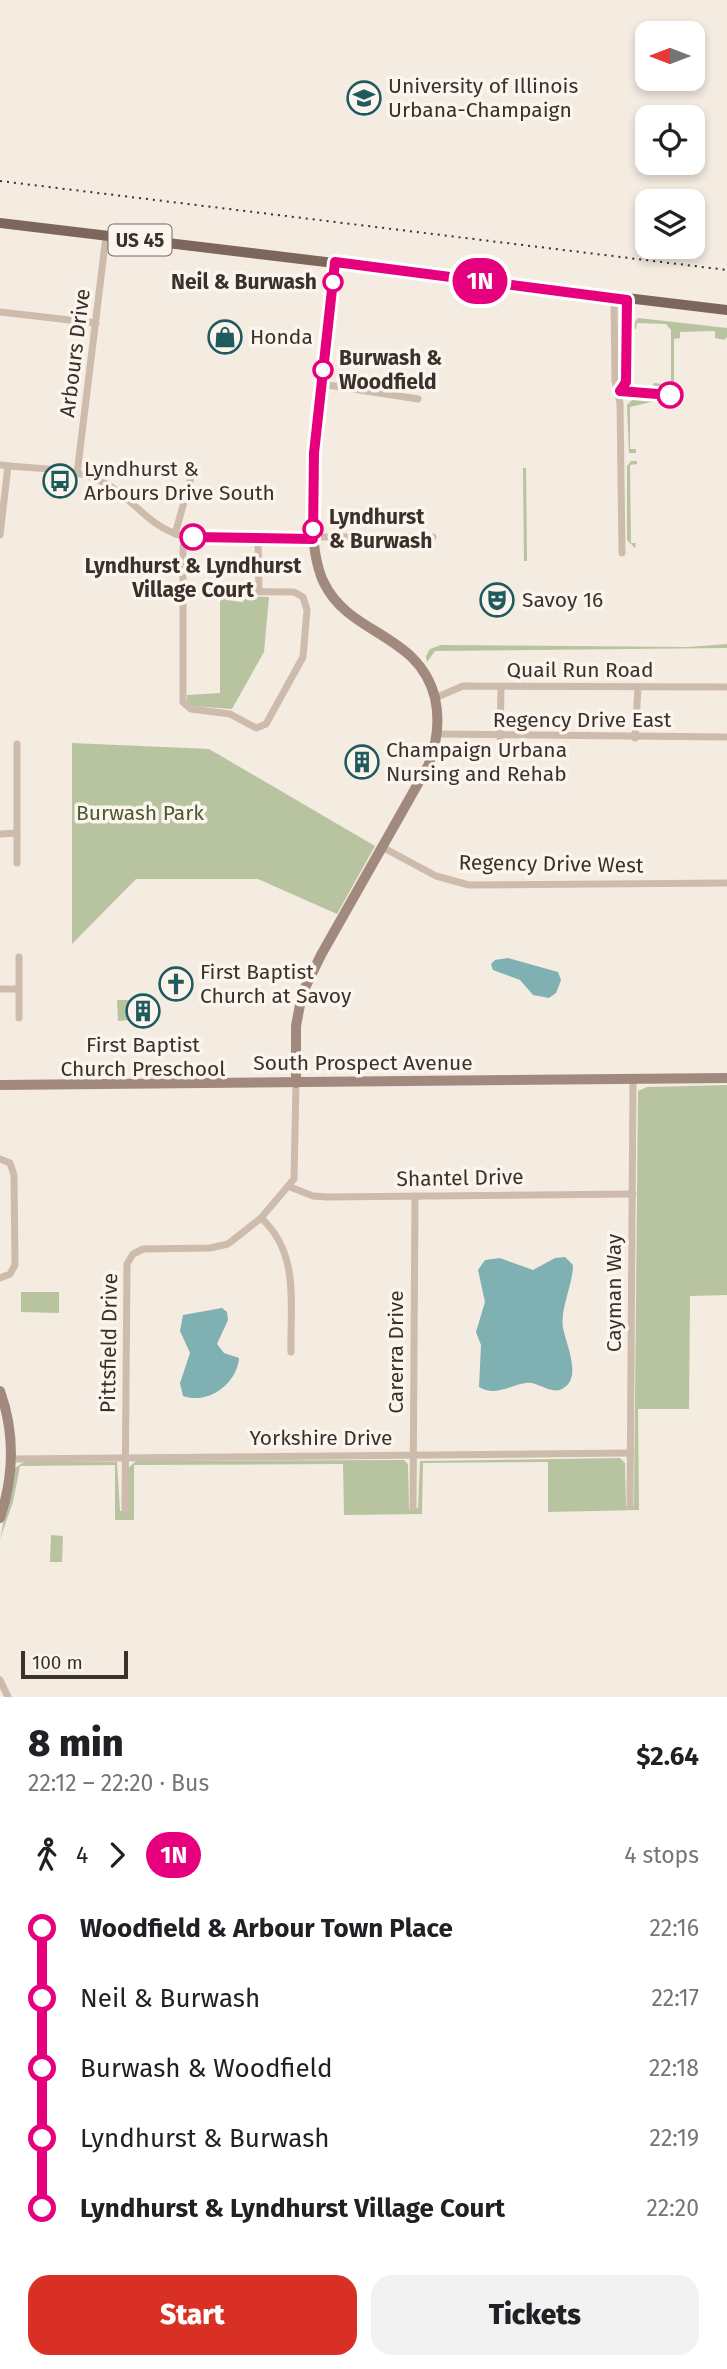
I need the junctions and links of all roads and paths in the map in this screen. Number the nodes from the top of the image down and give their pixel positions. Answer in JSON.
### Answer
{"nodes":[{"id":1,"x":0,"y":223,"type":"edge"},
{"id":2,"x":106,"y":236,"type":"junction"},
{"id":3,"x":335,"y":262,"type":"junction"},
{"id":4,"x":614,"y":298,"type":"junction"},
{"id":5,"x":627,"y":300,"type":"junction"},
{"id":6,"x":727,"y":310,"type":"edge"},
{"id":7,"x":0,"y":312,"type":"edge"},
{"id":8,"x":96,"y":323,"type":"junction"},
{"id":9,"x":321,"y":384,"type":"junction"},
{"id":10,"x":620,"y":391,"type":"junction"},
{"id":11,"x":418,"y":400,"type":"dead end"},
{"id":12,"x":4,"y":466,"type":"edge"},
{"id":13,"x":77,"y":474,"type":"junction"},
{"id":14,"x":192,"y":474,"type":"dead end"},
{"id":15,"x":175,"y":534,"type":"junction"},
{"id":16,"x":0,"y":535,"type":"edge"},
{"id":17,"x":185,"y":537,"type":"junction"},
{"id":18,"x":433,"y":537,"type":"dead end"},
{"id":19,"x":258,"y":539,"type":"junction"},
{"id":20,"x":313,"y":539,"type":"junction"},
{"id":21,"x":622,"y":553,"type":"dead end"},
{"id":22,"x":183,"y":590,"type":"junction"},
{"id":23,"x":259,"y":591,"type":"junction"},
{"id":24,"x":727,"y":687,"type":"edge"},
{"id":25,"x":638,"y":688,"type":"junction"},
{"id":26,"x":500,"y":689,"type":"junction"},
{"id":27,"x":435,"y":698,"type":"junction"},
{"id":28,"x":437,"y":734,"type":"junction"},
{"id":29,"x":500,"y":737,"type":"junction"},
{"id":30,"x":727,"y":737,"type":"edge"},
{"id":31,"x":635,"y":738,"type":"junction"},
{"id":32,"x":17,"y":744,"type":"dead end"},
{"id":33,"x":17,"y":833,"type":"junction"},
{"id":34,"x":0,"y":834,"type":"edge"},
{"id":35,"x":382,"y":846,"type":"junction"},
{"id":36,"x":17,"y":863,"type":"dead end"},
{"id":37,"x":727,"y":883,"type":"edge"},
{"id":38,"x":19,"y":957,"type":"dead end"},
{"id":39,"x":0,"y":989,"type":"edge"},
{"id":40,"x":19,"y":989,"type":"junction"},
{"id":41,"x":19,"y":1018,"type":"dead end"},
{"id":42,"x":727,"y":1078,"type":"edge"},
{"id":43,"x":633,"y":1080,"type":"junction"},
{"id":44,"x":296,"y":1083,"type":"junction"},
{"id":45,"x":0,"y":1085,"type":"edge"},
{"id":46,"x":0,"y":1159,"type":"edge"},
{"id":47,"x":290,"y":1187,"type":"junction"},
{"id":48,"x":632,"y":1194,"type":"junction"},
{"id":49,"x":415,"y":1196,"type":"junction"},
{"id":50,"x":261,"y":1218,"type":"junction"},
{"id":51,"x":0,"y":1278,"type":"edge"},
{"id":52,"x":290,"y":1352,"type":"dead end"},
{"id":53,"x":0,"y":1391,"type":"edge"},
{"id":54,"x":631,"y":1453,"type":"junction"},
{"id":55,"x":413,"y":1455,"type":"junction"},
{"id":56,"x":125,"y":1457,"type":"junction"},
{"id":57,"x":12,"y":1459,"type":"junction"},
{"id":58,"x":630,"y":1506,"type":"dead end"},
{"id":59,"x":413,"y":1508,"type":"dead end"},
{"id":60,"x":125,"y":1510,"type":"dead end"},
{"id":61,"x":0,"y":1518,"type":"edge"},
{"id":62,"x":0,"y":1680,"type":"edge"},
{"id":63,"x":8,"y":1697,"type":"edge"}],
"edges":[{"from":1,"to":2,"type":"main road","number":"US 45"},
{"from":2,"to":3,"type":"main road","number":"US 45"},
{"from":2,"to":8,"type":"street","name":"Arbours Drive"},
{"from":3,"to":4,"type":"main road","number":"US 45"},
{"from":3,"to":9,"type":"street"},
{"from":4,"to":5,"type":"main road","number":"US 45"},
{"from":4,"to":10,"type":"street"},
{"from":5,"to":6,"type":"main road","number":"US 45"},
{"from":5,"to":10,"type":"street"},
{"from":7,"to":8,"type":"street"},
{"from":8,"to":13,"type":"street","name":"Arbours Drive"},
{"from":9,"to":11,"type":"street"},
{"from":9,"to":20,"type":"street"},
{"from":10,"to":21,"type":"street"},
{"from":12,"to":13,"type":"street"},
{"from":12,"to":16,"type":"street"},
{"from":13,"to":15,"type":"street"},
{"from":14,"to":15,"type":"street"},
{"from":15,"to":17,"type":"street"},
{"from":17,"to":19,"type":"street"},
{"from":17,"to":22,"type":"street"},
{"from":18,"to":20,"type":"street"},
{"from":19,"to":20,"type":"street"},
{"from":19,"to":23,"type":"street"},
{"from":20,"to":27,"type":"street"},
{"from":22,"to":23,"type":"street"},
{"from":22,"to":23,"type":"street"},
{"from":24,"to":25,"type":"street","name":"Quail Run Road"},
{"from":25,"to":26,"type":"street","name":"Quail Run Road"},
{"from":25,"to":31,"type":"street"},
{"from":26,"to":27,"type":"street","name":"Quail Run Road"},
{"from":26,"to":29,"type":"street"},
{"from":27,"to":28,"type":"street"},
{"from":28,"to":29,"type":"street","name":"Regency Drive East"},
{"from":28,"to":35,"type":"street"},
{"from":29,"to":31,"type":"street","name":"Regency Drive East"},
{"from":30,"to":31,"type":"street","name":"Regency Drive East"},
{"from":32,"to":33,"type":"street"},
{"from":33,"to":34,"type":"street"},
{"from":33,"to":36,"type":"street"},
{"from":35,"to":37,"type":"street","name":"Regency Drive West"},
{"from":35,"to":44,"type":"street"},
{"from":38,"to":40,"type":"street"},
{"from":39,"to":40,"type":"street"},
{"from":40,"to":41,"type":"street"},
{"from":42,"to":43,"type":"street","name":"South Prospect Avenue"},
{"from":43,"to":44,"type":"street","name":"South Prospect Avenue"},
{"from":43,"to":48,"type":"street","name":"Cayman Way"},
{"from":44,"to":45,"type":"street","name":"South Prospect Avenue"},
{"from":44,"to":47,"type":"street"},
{"from":46,"to":51,"type":"street"},
{"from":47,"to":49,"type":"street","name":"Shantel Drive"},
{"from":47,"to":50,"type":"street","name":"Pittsfield Drive"},
{"from":48,"to":49,"type":"street","name":"Shantel Drive"},
{"from":48,"to":54,"type":"street","name":"Cayman Way"},
{"from":49,"to":55,"type":"street","name":"Carerra Drive"},
{"from":50,"to":52,"type":"street"},
{"from":50,"to":56,"type":"street","name":"Pittsfield Drive"},
{"from":53,"to":57,"type":"street"},
{"from":54,"to":55,"type":"street","name":"Yorkshire Drive"},
{"from":54,"to":58,"type":"street","name":"Cayman Way"},
{"from":55,"to":56,"type":"street","name":"Yorkshire Drive"},
{"from":55,"to":59,"type":"street","name":"Carerra Drive"},
{"from":56,"to":57,"type":"street","name":"Yorkshire Drive"},
{"from":56,"to":60,"type":"street","name":"Pittsfield Drive"},
{"from":57,"to":61,"type":"street"},
{"from":62,"to":63,"type":"street"}]}
